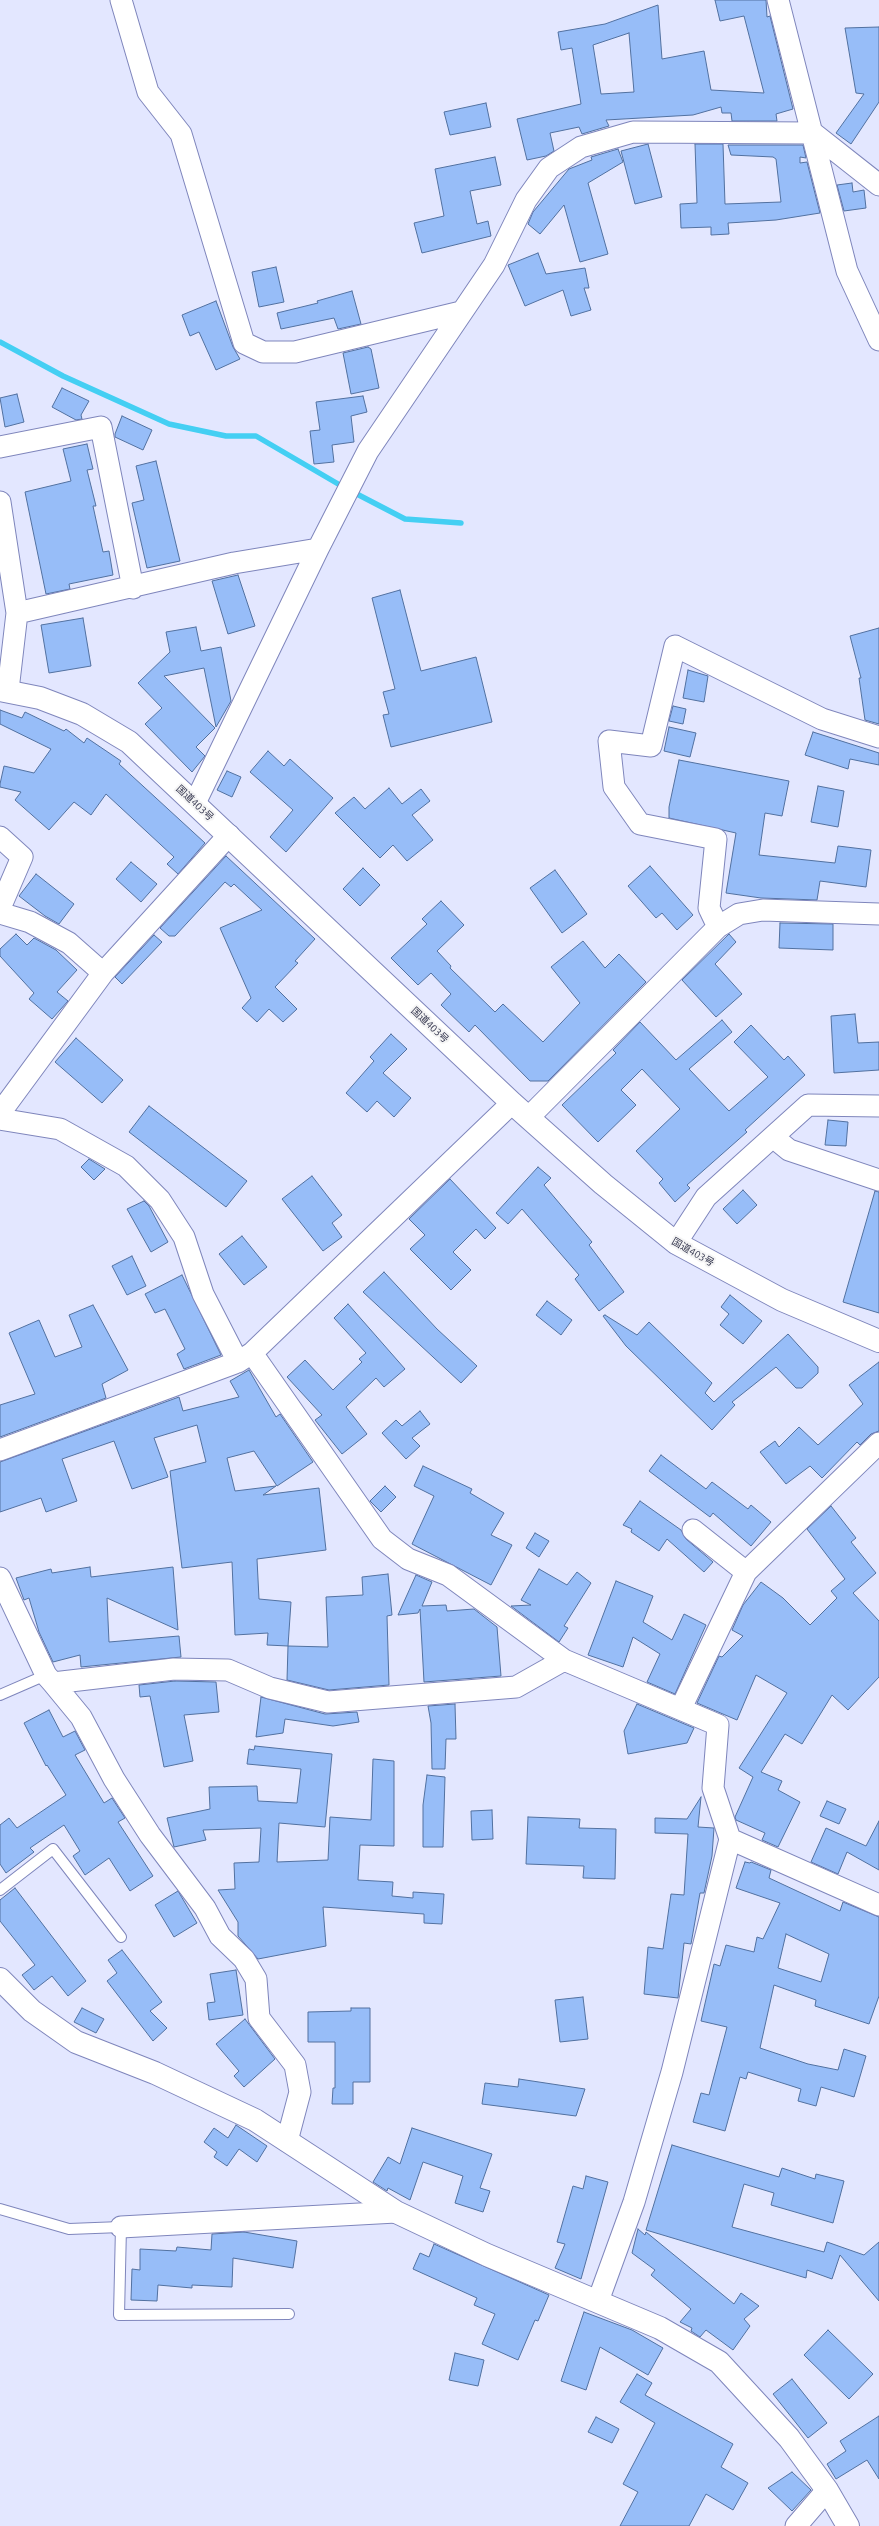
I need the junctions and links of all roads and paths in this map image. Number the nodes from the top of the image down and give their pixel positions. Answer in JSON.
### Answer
{"nodes":[{"id":1,"x":121,"y":0,"type":"edge"},
{"id":2,"x":778,"y":0,"type":"edge"},
{"id":3,"x":813,"y":133,"type":"junction"},
{"id":4,"x":879,"y":185,"type":"edge"},
{"id":5,"x":461,"y":312,"type":"junction"},
{"id":6,"x":879,"y":340,"type":"edge"},
{"id":7,"x":0,"y":447,"type":"edge"},
{"id":8,"x":0,"y":502,"type":"edge"},
{"id":9,"x":318,"y":549,"type":"junction"},
{"id":10,"x":133,"y":588,"type":"junction"},
{"id":11,"x":17,"y":613,"type":"junction"},
{"id":12,"x":4,"y":690,"type":"edge"},
{"id":13,"x":879,"y":737,"type":"edge"},
{"id":14,"x":195,"y":804,"type":"junction"},
{"id":15,"x":229,"y":835,"type":"junction"},
{"id":16,"x":0,"y":837,"type":"edge"},
{"id":17,"x":0,"y":908,"type":"edge"},
{"id":18,"x":0,"y":913,"type":"edge"},
{"id":19,"x":879,"y":914,"type":"edge"},
{"id":20,"x":718,"y":927,"type":"junction"},
{"id":21,"x":102,"y":973,"type":"junction"},
{"id":22,"x":512,"y":1103,"type":"junction"},
{"id":23,"x":879,"y":1106,"type":"edge"},
{"id":24,"x":0,"y":1113,"type":"edge"},
{"id":25,"x":529,"y":1117,"type":"junction"},
{"id":26,"x":0,"y":1119,"type":"edge"},
{"id":27,"x":773,"y":1138,"type":"junction"},
{"id":28,"x":879,"y":1180,"type":"edge"},
{"id":29,"x":676,"y":1243,"type":"junction"},
{"id":30,"x":879,"y":1341,"type":"edge"},
{"id":31,"x":245,"y":1358,"type":"junction"},
{"id":32,"x":879,"y":1443,"type":"edge"},
{"id":33,"x":0,"y":1450,"type":"edge"},
{"id":34,"x":693,"y":1530,"type":"dead end"},
{"id":35,"x":746,"y":1572,"type":"junction"},
{"id":36,"x":0,"y":1578,"type":"edge"},
{"id":37,"x":564,"y":1660,"type":"junction"},
{"id":38,"x":49,"y":1679,"type":"junction"},
{"id":39,"x":0,"y":1695,"type":"edge"},
{"id":40,"x":681,"y":1708,"type":"junction"},
{"id":41,"x":730,"y":1839,"type":"junction"},
{"id":42,"x":0,"y":1890,"type":"edge"},
{"id":43,"x":879,"y":1905,"type":"edge"},
{"id":44,"x":121,"y":1937,"type":"dead end"},
{"id":45,"x":0,"y":1979,"type":"edge"},
{"id":46,"x":288,"y":2141,"type":"junction"},
{"id":47,"x":0,"y":2209,"type":"edge"},
{"id":48,"x":396,"y":2212,"type":"junction"},
{"id":49,"x":121,"y":2227,"type":"junction"},
{"id":50,"x":598,"y":2301,"type":"junction"},
{"id":51,"x":289,"y":2314,"type":"dead end"},
{"id":52,"x":827,"y":2490,"type":"junction"},
{"id":53,"x":796,"y":2526,"type":"edge"},
{"id":54,"x":848,"y":2526,"type":"edge"}],
"edges":[{"from":1,"to":5,"type":"street"},
{"from":2,"to":3,"type":"street"},
{"from":3,"to":4,"type":"street"},
{"from":3,"to":5,"type":"street"},
{"from":3,"to":6,"type":"street"},
{"from":5,"to":9,"type":"street"},
{"from":7,"to":10,"type":"street"},
{"from":8,"to":11,"type":"street"},
{"from":9,"to":10,"type":"street"},
{"from":9,"to":14,"type":"street"},
{"from":10,"to":11,"type":"street"},
{"from":11,"to":12,"type":"street"},
{"from":12,"to":14,"type":"main road","name":"国道403号"},
{"from":13,"to":20,"type":"street"},
{"from":14,"to":15,"type":"main road","name":"国道403号"},
{"from":15,"to":21,"type":"street"},
{"from":15,"to":22,"type":"main road","name":"国道403号"},
{"from":16,"to":17,"type":"street"},
{"from":18,"to":21,"type":"street"},
{"from":19,"to":20,"type":"street"},
{"from":20,"to":25,"type":"street"},
{"from":21,"to":24,"type":"street"},
{"from":22,"to":25,"type":"main road","name":"国道403号"},
{"from":22,"to":31,"type":"street"},
{"from":23,"to":27,"type":"street"},
{"from":25,"to":29,"type":"main road","name":"国道403号"},
{"from":26,"to":31,"type":"street"},
{"from":27,"to":28,"type":"street"},
{"from":27,"to":29,"type":"street"},
{"from":29,"to":30,"type":"main road","name":"国道403号"},
{"from":31,"to":33,"type":"street"},
{"from":31,"to":37,"type":"street"},
{"from":32,"to":35,"type":"street"},
{"from":34,"to":35,"type":"street"},
{"from":35,"to":40,"type":"street"},
{"from":36,"to":38,"type":"street"},
{"from":37,"to":38,"type":"street"},
{"from":37,"to":40,"type":"street"},
{"from":38,"to":39,"type":"lane"},
{"from":38,"to":46,"type":"street"},
{"from":40,"to":41,"type":"street"},
{"from":41,"to":43,"type":"street"},
{"from":41,"to":50,"type":"street"},
{"from":42,"to":44,"type":"lane"},
{"from":45,"to":46,"type":"main road"},
{"from":46,"to":48,"type":"main road"},
{"from":47,"to":49,"type":"lane"},
{"from":48,"to":49,"type":"street"},
{"from":48,"to":50,"type":"main road"},
{"from":49,"to":51,"type":"lane"},
{"from":50,"to":52,"type":"main road"},
{"from":52,"to":53,"type":"street"},
{"from":52,"to":54,"type":"main road"}]}
